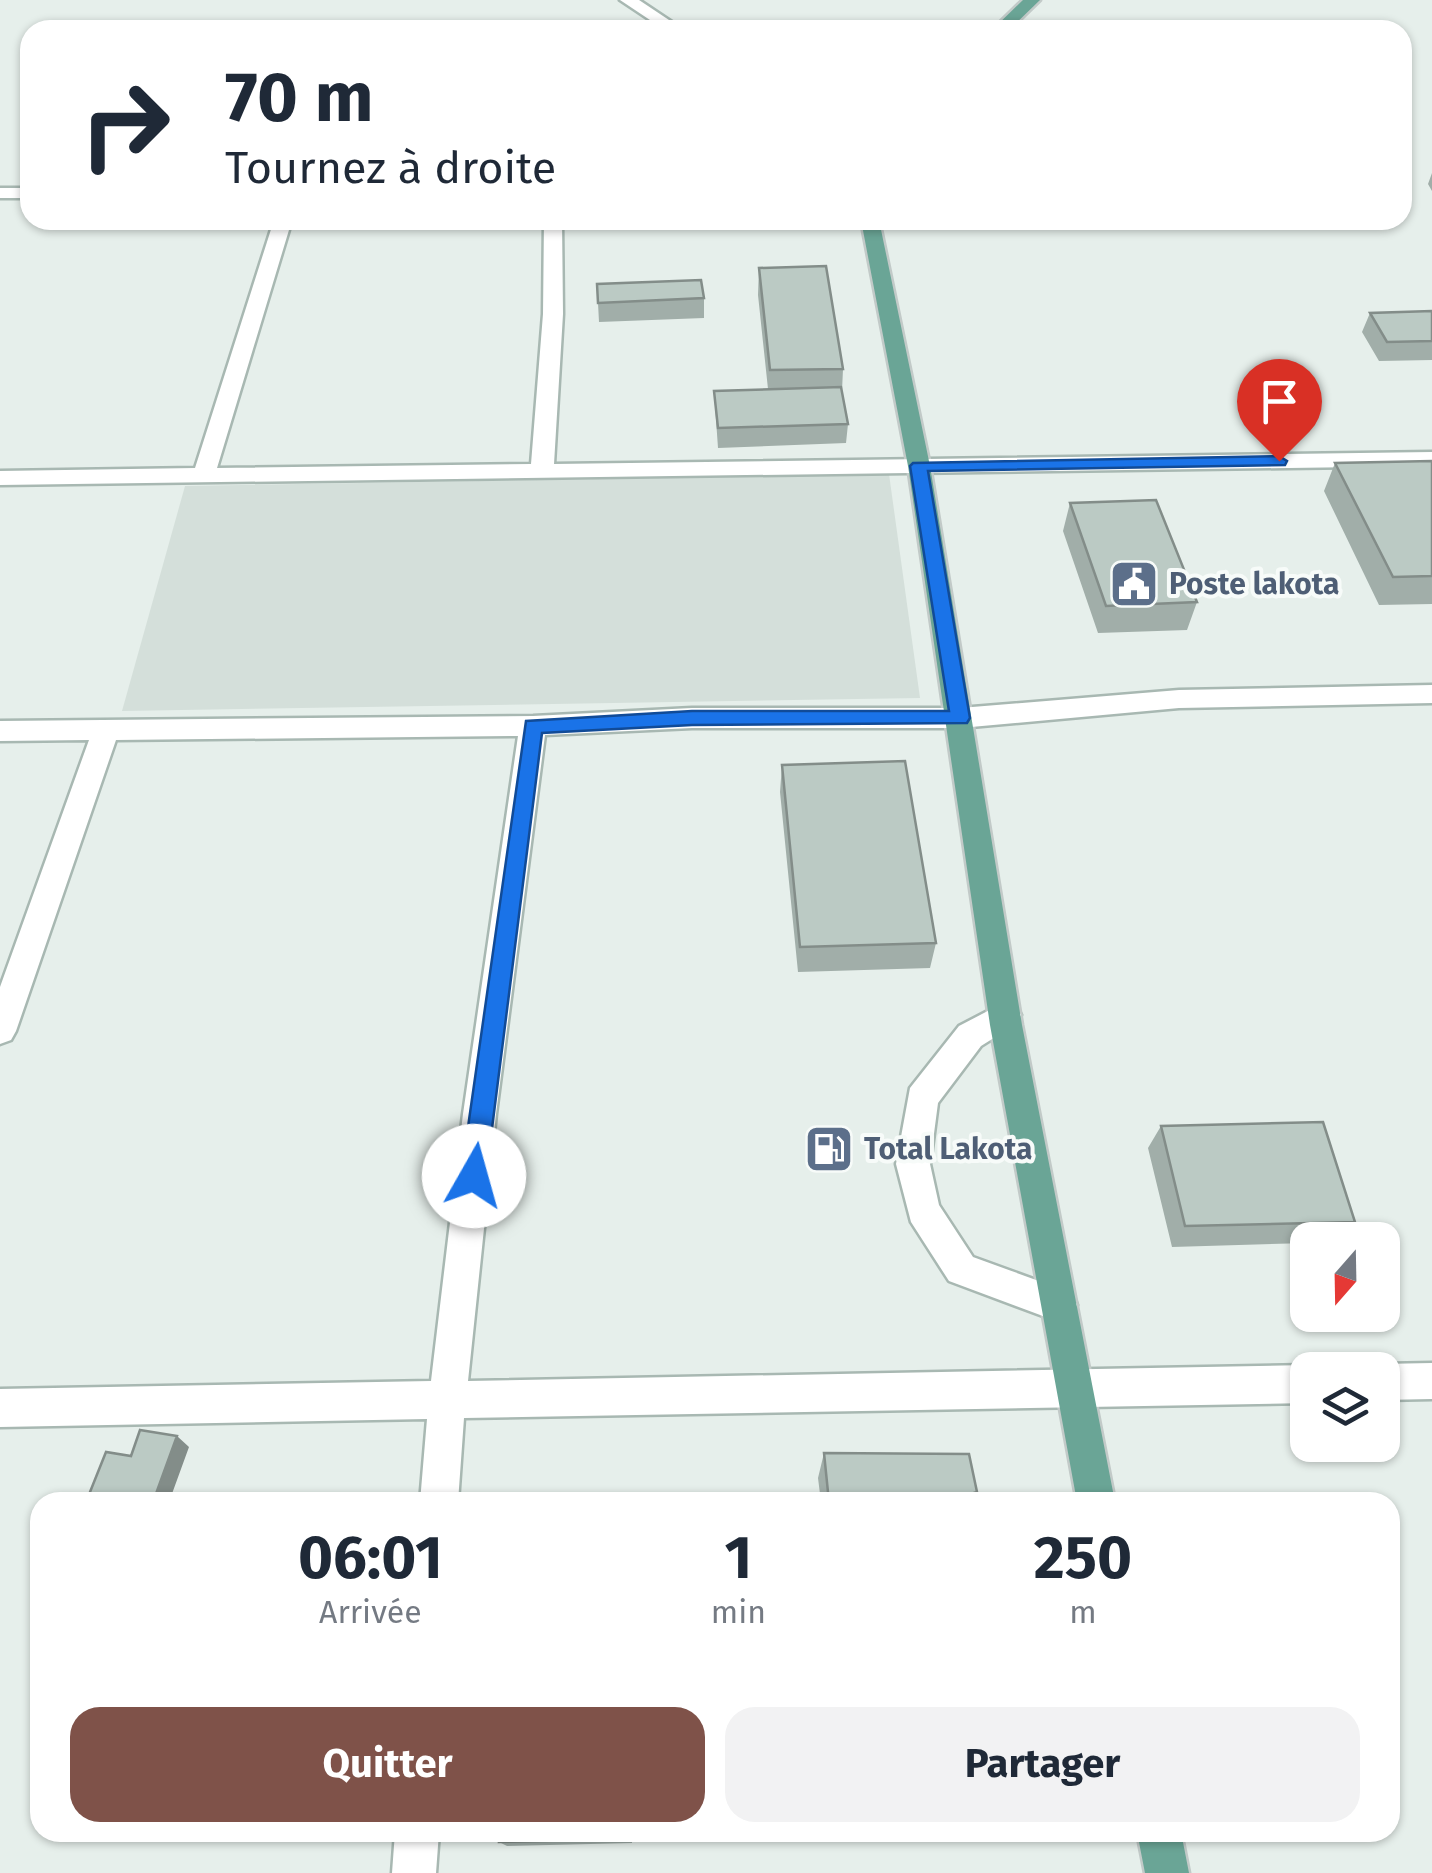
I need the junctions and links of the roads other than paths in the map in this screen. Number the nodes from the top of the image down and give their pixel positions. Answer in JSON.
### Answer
{"nodes":[{"id":1,"x":628,"y":0,"type":"edge"},
{"id":2,"x":1032,"y":0,"type":"edge"},
{"id":3,"x":660,"y":20,"type":"edge"},
{"id":4,"x":1011,"y":20,"type":"edge"},
{"id":5,"x":280,"y":230,"type":"edge"},
{"id":6,"x":553,"y":230,"type":"edge"},
{"id":7,"x":872,"y":230,"type":"edge"},
{"id":8,"x":1432,"y":458,"type":"edge"},
{"id":9,"x":919,"y":466,"type":"junction"},
{"id":10,"x":542,"y":472,"type":"junction"},
{"id":11,"x":204,"y":474,"type":"junction"},
{"id":12,"x":0,"y":478,"type":"edge"},
{"id":13,"x":1432,"y":694,"type":"edge"},
{"id":14,"x":960,"y":718,"type":"junction"},
{"id":15,"x":533,"y":726,"type":"junction"},
{"id":16,"x":106,"y":730,"type":"junction"},
{"id":17,"x":0,"y":731,"type":"edge"},
{"id":18,"x":1005,"y":1015,"type":"junction"},
{"id":19,"x":0,"y":1031,"type":"edge"},
{"id":20,"x":1059,"y":1305,"type":"junction"},
{"id":21,"x":1432,"y":1381,"type":"edge"},
{"id":22,"x":1400,"y":1382,"type":"edge"},
{"id":23,"x":1290,"y":1384,"type":"edge"},
{"id":24,"x":1074,"y":1390,"type":"junction"},
{"id":25,"x":446,"y":1402,"type":"junction"},
{"id":26,"x":0,"y":1408,"type":"edge"},
{"id":27,"x":441,"y":1492,"type":"edge"},
{"id":28,"x":1094,"y":1492,"type":"edge"},
{"id":29,"x":416,"y":1842,"type":"edge"},
{"id":30,"x":1162,"y":1842,"type":"edge"},
{"id":31,"x":414,"y":1873,"type":"edge"},
{"id":32,"x":1167,"y":1873,"type":"edge"}],
"edges":[{"from":1,"to":3,"type":"street"},
{"from":2,"to":4,"type":"main road"},
{"from":5,"to":11,"type":"street"},
{"from":6,"to":10,"type":"street"},
{"from":7,"to":9,"type":"main road"},
{"from":8,"to":9,"type":"street"},
{"from":9,"to":10,"type":"street"},
{"from":9,"to":14,"type":"main road"},
{"from":10,"to":11,"type":"street"},
{"from":11,"to":12,"type":"street"},
{"from":13,"to":14,"type":"street"},
{"from":14,"to":15,"type":"street"},
{"from":14,"to":18,"type":"main road"},
{"from":15,"to":16,"type":"street"},
{"from":15,"to":25,"type":"street"},
{"from":16,"to":17,"type":"street"},
{"from":16,"to":19,"type":"street"},
{"from":18,"to":20,"type":"main road"},
{"from":18,"to":20,"type":"street"},
{"from":20,"to":24,"type":"main road"},
{"from":21,"to":22,"type":"street"},
{"from":23,"to":24,"type":"street"},
{"from":24,"to":25,"type":"street"},
{"from":24,"to":28,"type":"main road"},
{"from":25,"to":26,"type":"street"},
{"from":25,"to":27,"type":"street"},
{"from":29,"to":31,"type":"street"},
{"from":30,"to":32,"type":"main road"}]}
